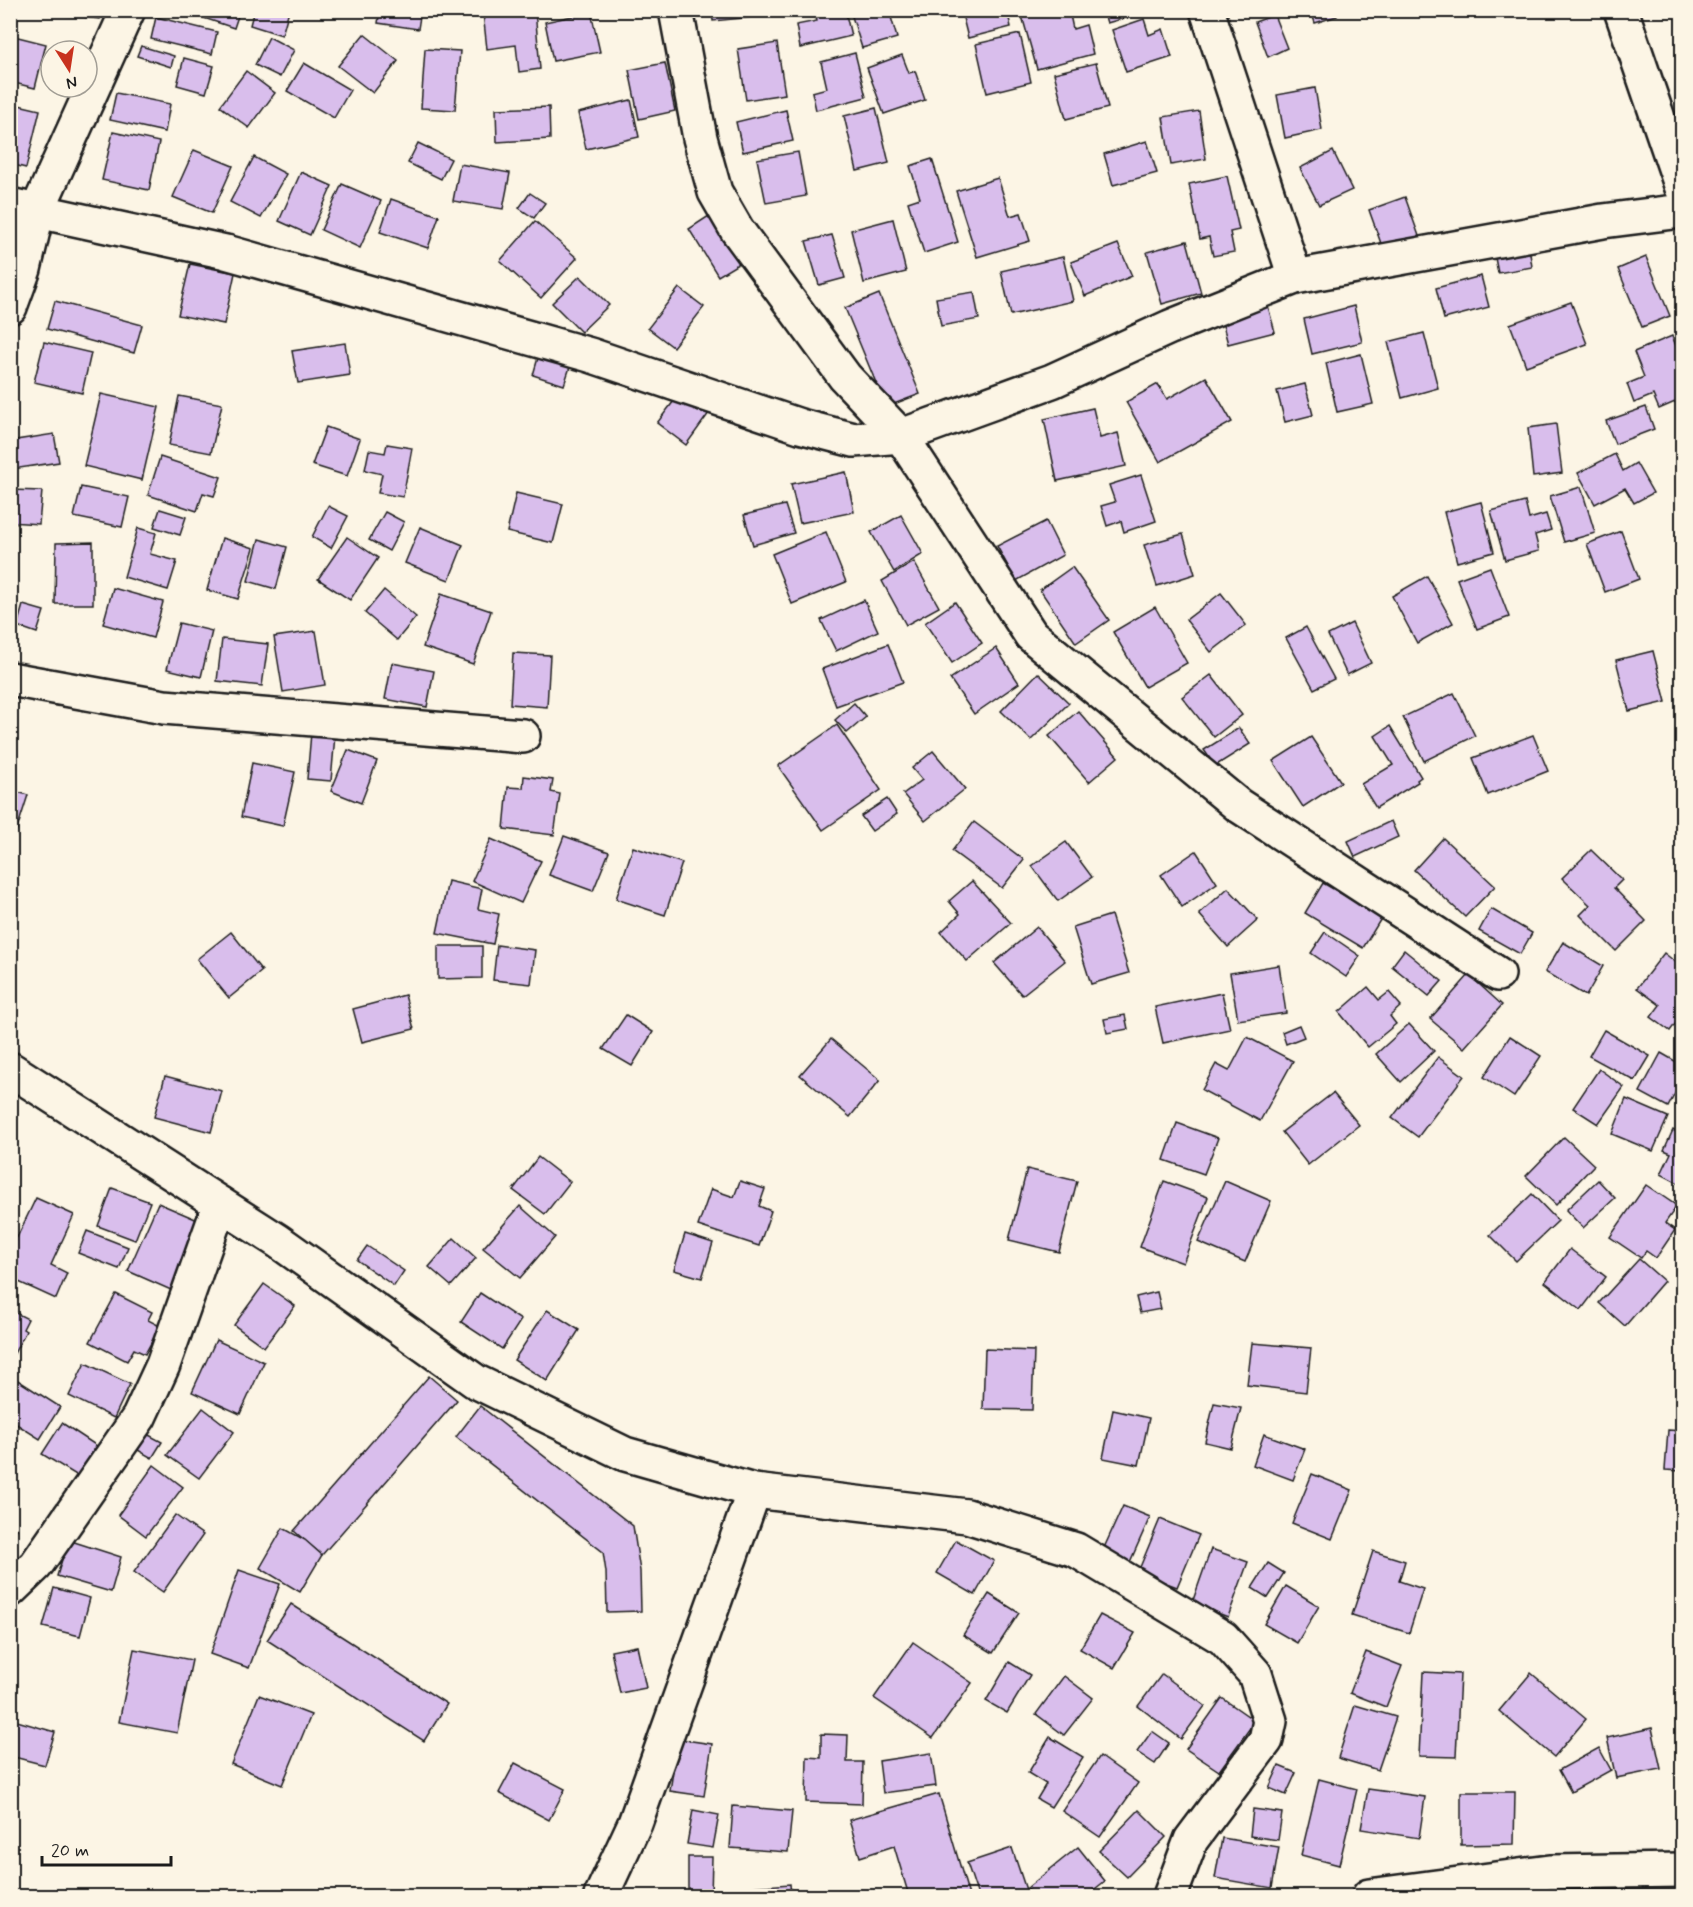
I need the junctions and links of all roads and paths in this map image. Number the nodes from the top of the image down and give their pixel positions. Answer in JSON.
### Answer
{"nodes":[{"id":1,"x":128,"y":10,"type":"edge"},
{"id":2,"x":676,"y":10,"type":"edge"},
{"id":3,"x":1207,"y":10,"type":"edge"},
{"id":4,"x":1621,"y":10,"type":"edge"},
{"id":5,"x":1683,"y":188,"type":"edge"},
{"id":6,"x":24,"y":207,"type":"edge"},
{"id":7,"x":1683,"y":211,"type":"edge"},
{"id":8,"x":1295,"y":277,"type":"junction"},
{"id":9,"x":10,"y":307,"type":"edge"},
{"id":10,"x":901,"y":436,"type":"junction"},
{"id":11,"x":10,"y":680,"type":"edge"},
{"id":12,"x":523,"y":736,"type":"dead end"},
{"id":13,"x":1498,"y":974,"type":"dead end"},
{"id":14,"x":10,"y":1069,"type":"edge"},
{"id":15,"x":220,"y":1204,"type":"junction"},
{"id":16,"x":754,"y":1491,"type":"junction"},
{"id":17,"x":10,"y":1590,"type":"edge"},
{"id":18,"x":1683,"y":1870,"type":"edge"},
{"id":19,"x":601,"y":1896,"type":"edge"},
{"id":20,"x":1170,"y":1896,"type":"edge"},
{"id":21,"x":1369,"y":1896,"type":"edge"}],
"edges":[{"from":1,"to":6,"type":"street"},
{"from":2,"to":10,"type":"street"},
{"from":3,"to":8,"type":"street"},
{"from":4,"to":5,"type":"street"},
{"from":6,"to":9,"type":"street"},
{"from":6,"to":10,"type":"street"},
{"from":7,"to":8,"type":"street"},
{"from":8,"to":10,"type":"street"},
{"from":10,"to":13,"type":"street"},
{"from":11,"to":12,"type":"street"},
{"from":14,"to":15,"type":"street"},
{"from":15,"to":16,"type":"street"},
{"from":15,"to":17,"type":"street"},
{"from":16,"to":19,"type":"street"},
{"from":16,"to":20,"type":"street"},
{"from":18,"to":21,"type":"street"}]}
